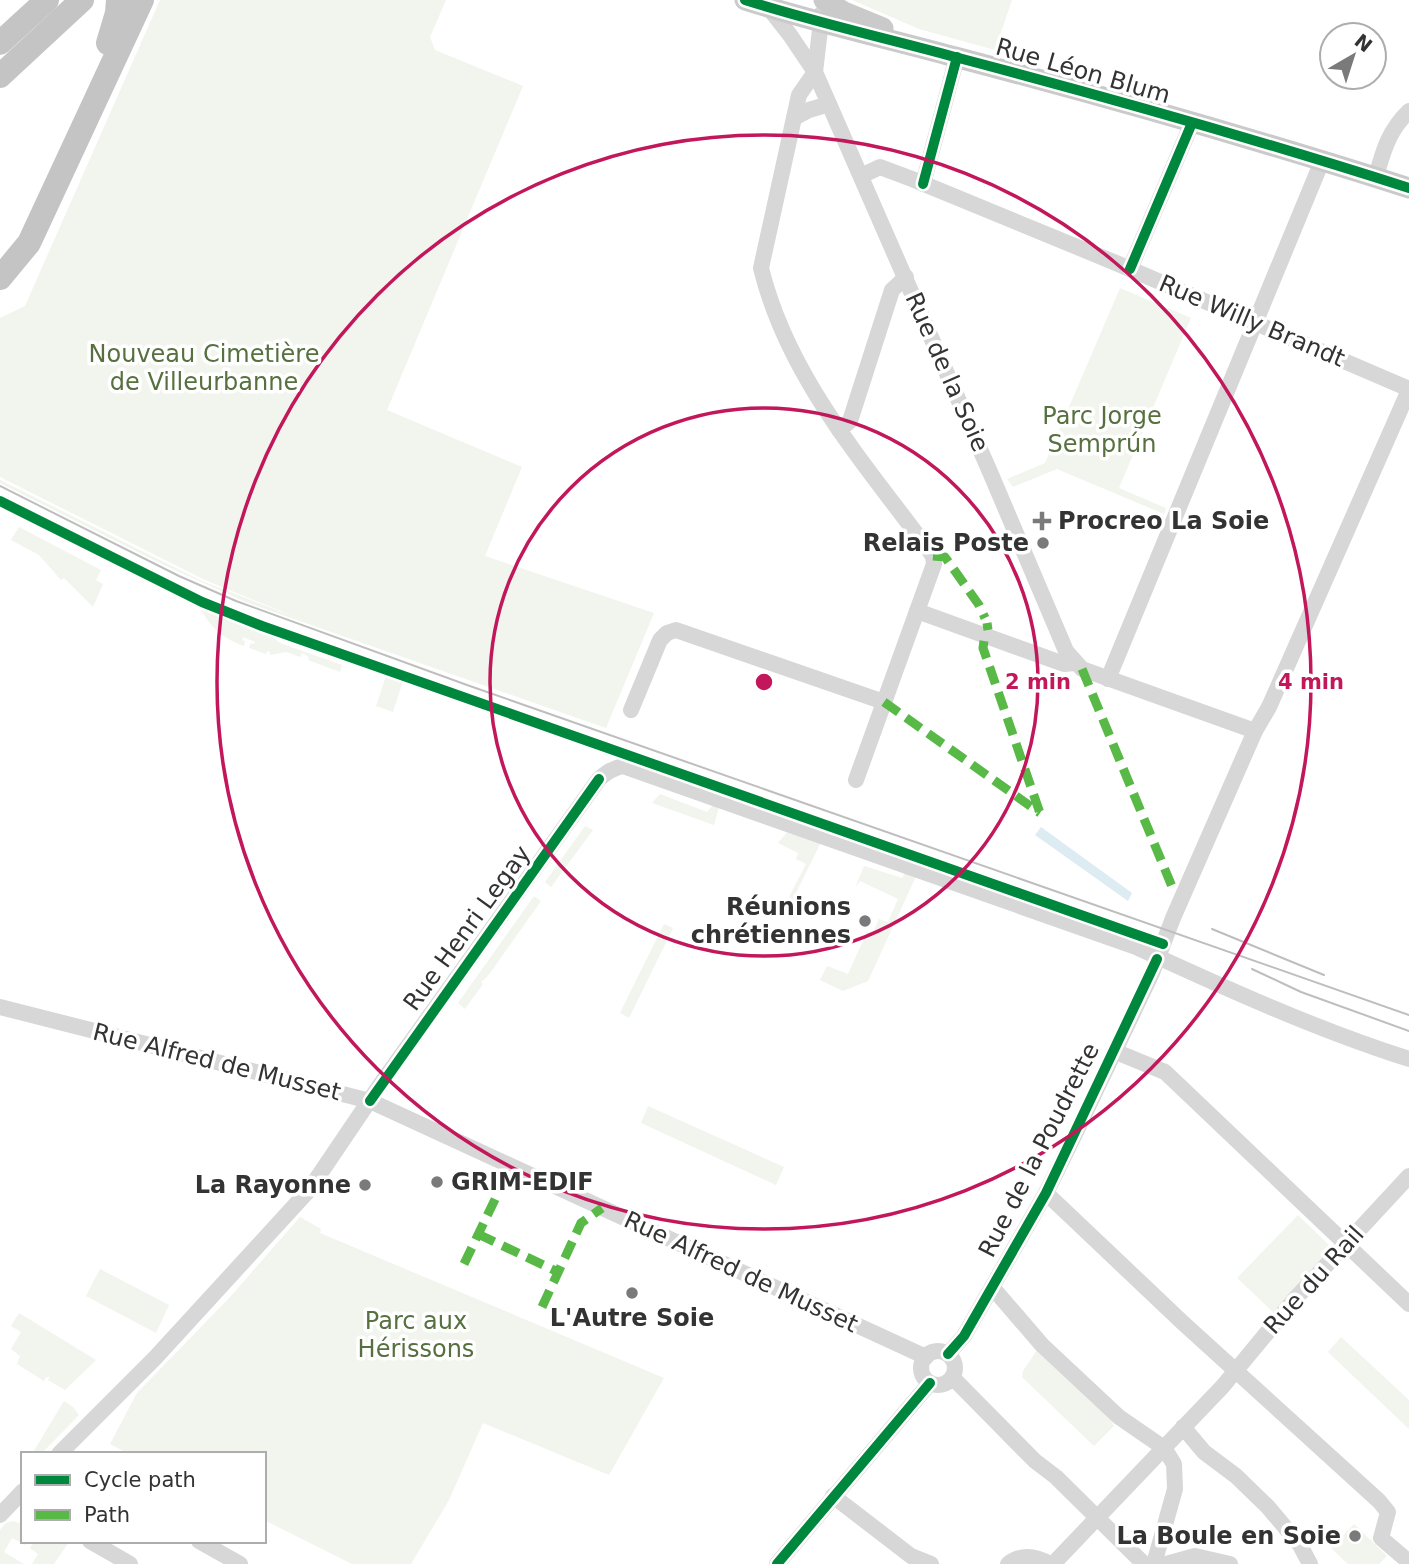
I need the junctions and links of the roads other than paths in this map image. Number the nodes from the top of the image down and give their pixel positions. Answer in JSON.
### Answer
{"nodes":[{"id":1,"x":23,"y":0,"type":"edge"},
{"id":2,"x":47,"y":0,"type":"edge"},
{"id":3,"x":82,"y":0,"type":"edge"},
{"id":4,"x":118,"y":0,"type":"edge"},
{"id":5,"x":142,"y":0,"type":"edge"},
{"id":6,"x":745,"y":0,"type":"edge"},
{"id":7,"x":823,"y":0,"type":"edge"},
{"id":8,"x":768,"y":7,"type":"junction"},
{"id":9,"x":0,"y":22,"type":"edge"},
{"id":10,"x":822,"y":24,"type":"junction"},
{"id":11,"x":0,"y":43,"type":"edge"},
{"id":12,"x":957,"y":57,"type":"junction"},
{"id":13,"x":815,"y":72,"type":"junction"},
{"id":14,"x":0,"y":76,"type":"edge"},
{"id":15,"x":829,"y":104,"type":"junction"},
{"id":16,"x":1409,"y":111,"type":"edge"},
{"id":17,"x":794,"y":118,"type":"junction"},
{"id":18,"x":1192,"y":123,"type":"junction"},
{"id":19,"x":1322,"y":161,"type":"junction"},
{"id":20,"x":861,"y":176,"type":"junction"},
{"id":21,"x":1376,"y":177,"type":"junction"},
{"id":22,"x":923,"y":184,"type":"junction"},
{"id":23,"x":1409,"y":188,"type":"edge"},
{"id":24,"x":0,"y":260,"type":"edge"},
{"id":25,"x":1130,"y":269,"type":"junction"},
{"id":26,"x":906,"y":277,"type":"junction"},
{"id":27,"x":0,"y":278,"type":"edge"},
{"id":28,"x":1255,"y":322,"type":"junction"},
{"id":29,"x":1409,"y":389,"type":"edge"},
{"id":30,"x":839,"y":430,"type":"junction"},
{"id":31,"x":917,"y":611,"type":"junction"},
{"id":32,"x":1078,"y":666,"type":"junction"},
{"id":33,"x":1108,"y":679,"type":"junction"},
{"id":34,"x":884,"y":702,"type":"junction"},
{"id":35,"x":631,"y":710,"type":"dead end"},
{"id":36,"x":1255,"y":731,"type":"junction"},
{"id":37,"x":856,"y":780,"type":"dead end"},
{"id":38,"x":1157,"y":959,"type":"junction"},
{"id":39,"x":0,"y":1007,"type":"edge"},
{"id":40,"x":1114,"y":1051,"type":"junction"},
{"id":41,"x":1409,"y":1059,"type":"edge"},
{"id":42,"x":370,"y":1101,"type":"junction"},
{"id":43,"x":1409,"y":1176,"type":"edge"},
{"id":44,"x":1046,"y":1193,"type":"junction"},
{"id":45,"x":1346,"y":1244,"type":"junction"},
{"id":46,"x":992,"y":1287,"type":"junction"},
{"id":47,"x":1409,"y":1304,"type":"edge"},
{"id":48,"x":948,"y":1354,"type":"junction"},
{"id":49,"x":926,"y":1357,"type":"junction"},
{"id":50,"x":1235,"y":1369,"type":"junction"},
{"id":51,"x":953,"y":1378,"type":"junction"},
{"id":52,"x":930,"y":1383,"type":"junction"},
{"id":53,"x":1183,"y":1427,"type":"junction"},
{"id":54,"x":1164,"y":1448,"type":"junction"},
{"id":55,"x":61,"y":1452,"type":"edge"},
{"id":56,"x":21,"y":1494,"type":"edge"},
{"id":57,"x":833,"y":1496,"type":"junction"},
{"id":58,"x":8,"y":1510,"type":"edge"},
{"id":59,"x":1096,"y":1518,"type":"junction"},
{"id":60,"x":93,"y":1543,"type":"edge"},
{"id":61,"x":203,"y":1543,"type":"edge"},
{"id":62,"x":1409,"y":1562,"type":"edge"},
{"id":63,"x":130,"y":1564,"type":"edge"},
{"id":64,"x":240,"y":1564,"type":"edge"},
{"id":65,"x":777,"y":1564,"type":"edge"},
{"id":66,"x":931,"y":1564,"type":"edge"},
{"id":67,"x":1008,"y":1564,"type":"edge"},
{"id":68,"x":1051,"y":1564,"type":"edge"},
{"id":69,"x":1144,"y":1564,"type":"edge"},
{"id":70,"x":1154,"y":1564,"type":"edge"},
{"id":71,"x":1166,"y":1564,"type":"edge"},
{"id":72,"x":1230,"y":1564,"type":"edge"},
{"id":73,"x":1310,"y":1564,"type":"edge"}],
"edges":[{"from":1,"to":9,"type":"highway"},
{"from":2,"to":11,"type":"highway"},
{"from":3,"to":14,"type":"highway"},
{"from":4,"to":24,"type":"highway"},
{"from":5,"to":27,"type":"highway"},
{"from":6,"to":8,"type":"main road","name":"Rue Léon Blum"},
{"from":7,"to":10,"type":"street"},
{"from":7,"to":12,"type":"main road"},
{"from":8,"to":10,"type":"main road","name":"Rue Léon Blum"},
{"from":8,"to":13,"type":"street","name":"Rue de la Soie"},
{"from":10,"to":12,"type":"main road","name":"Rue Léon Blum"},
{"from":10,"to":13,"type":"street"},
{"from":12,"to":18,"type":"main road","name":"Rue Léon Blum"},
{"from":12,"to":22,"type":"street"},
{"from":13,"to":15,"type":"street","name":"Rue de la Soie"},
{"from":13,"to":17,"type":"street"},
{"from":15,"to":17,"type":"street"},
{"from":15,"to":20,"type":"street","name":"Rue de la Soie"},
{"from":16,"to":21,"type":"street"},
{"from":17,"to":30,"type":"street"},
{"from":18,"to":19,"type":"main road","name":"Rue Léon Blum"},
{"from":18,"to":25,"type":"street"},
{"from":19,"to":21,"type":"main road","name":"Rue Léon Blum"},
{"from":19,"to":28,"type":"street"},
{"from":20,"to":22,"type":"street","name":"Rue Willy Brandt"},
{"from":20,"to":26,"type":"street","name":"Rue de la Soie"},
{"from":21,"to":23,"type":"main road","name":"Rue Léon Blum"},
{"from":22,"to":25,"type":"street","name":"Rue Willy Brandt"},
{"from":25,"to":28,"type":"street","name":"Rue Willy Brandt"},
{"from":26,"to":30,"type":"street"},
{"from":26,"to":32,"type":"street","name":"Rue de la Soie"},
{"from":28,"to":29,"type":"street","name":"Rue Willy Brandt"},
{"from":28,"to":33,"type":"street"},
{"from":29,"to":36,"type":"street","name":"Rue de la Poudrette"},
{"from":30,"to":31,"type":"street"},
{"from":31,"to":32,"type":"street"},
{"from":31,"to":34,"type":"street"},
{"from":32,"to":33,"type":"street"},
{"from":33,"to":36,"type":"street"},
{"from":34,"to":35,"type":"street"},
{"from":34,"to":37,"type":"street"},
{"from":36,"to":38,"type":"street","name":"Rue de la Poudrette"},
{"from":38,"to":40,"type":"street","name":"Rue de la Poudrette"},
{"from":38,"to":41,"type":"street"},
{"from":38,"to":42,"type":"street","name":"Rue Henri Legay"},
{"from":39,"to":42,"type":"street","name":"Rue Alfred de Musset"},
{"from":40,"to":44,"type":"street","name":"Rue de la Poudrette"},
{"from":40,"to":45,"type":"street"},
{"from":42,"to":49,"type":"street","name":"Rue Alfred de Musset"},
{"from":42,"to":55,"type":"street","name":"Rue Henri Legay"},
{"from":43,"to":45,"type":"street","name":"Rue du Rail"},
{"from":44,"to":46,"type":"street","name":"Rue de la Poudrette"},
{"from":44,"to":50,"type":"street"},
{"from":45,"to":47,"type":"street"},
{"from":45,"to":50,"type":"street","name":"Rue du Rail"},
{"from":46,"to":48,"type":"street","name":"Rue de la Poudrette"},
{"from":46,"to":54,"type":"street"},
{"from":48,"to":49,"type":"street"},
{"from":48,"to":51,"type":"street"},
{"from":49,"to":52,"type":"street"},
{"from":50,"to":53,"type":"street","name":"Rue du Rail"},
{"from":50,"to":62,"type":"street"},
{"from":51,"to":52,"type":"street"},
{"from":51,"to":59,"type":"street"},
{"from":52,"to":57,"type":"street"},
{"from":53,"to":54,"type":"street","name":"Rue du Rail"},
{"from":53,"to":73,"type":"street"},
{"from":54,"to":59,"type":"street","name":"Rue du Rail"},
{"from":54,"to":70,"type":"street"},
{"from":56,"to":58,"type":"street"},
{"from":57,"to":65,"type":"street"},
{"from":57,"to":66,"type":"street"},
{"from":59,"to":68,"type":"street","name":"Rue du Rail"},
{"from":59,"to":69,"type":"street"},
{"from":60,"to":63,"type":"street"},
{"from":61,"to":64,"type":"street"},
{"from":67,"to":68,"type":"street"},
{"from":71,"to":72,"type":"street"}]}
